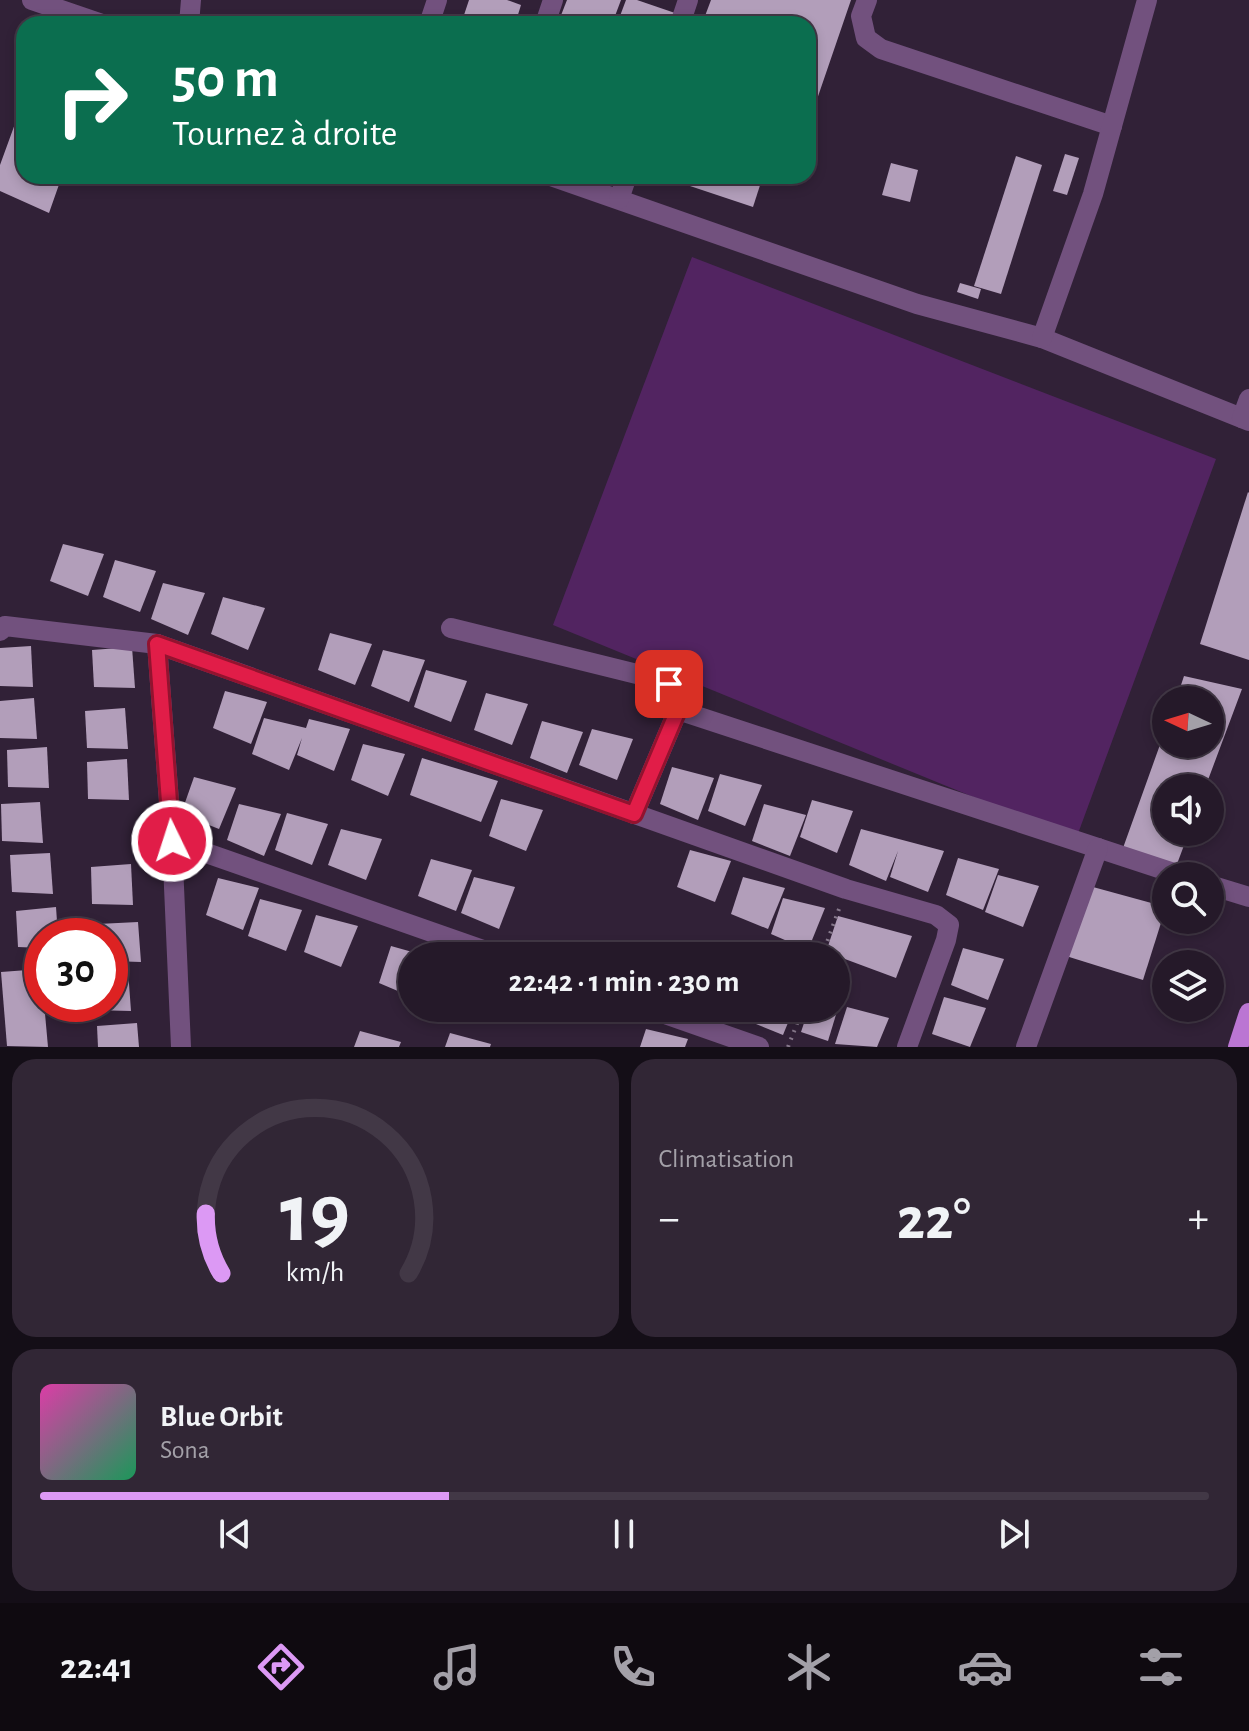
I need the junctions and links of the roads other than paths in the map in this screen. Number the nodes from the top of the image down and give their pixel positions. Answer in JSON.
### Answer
{"nodes":[{"id":1,"x":32,"y":0,"type":"edge"},
{"id":2,"x":867,"y":0,"type":"edge"},
{"id":3,"x":1147,"y":0,"type":"edge"},
{"id":4,"x":79,"y":16,"type":"edge"},
{"id":5,"x":1112,"y":126,"type":"junction"},
{"id":6,"x":575,"y":184,"type":"edge"},
{"id":7,"x":624,"y":184,"type":"edge"},
{"id":8,"x":619,"y":199,"type":"junction"},
{"id":9,"x":1042,"y":338,"type":"junction"},
{"id":10,"x":1247,"y":413,"type":"edge"},
{"id":11,"x":451,"y":628,"type":"dead end"},
{"id":12,"x":0,"y":631,"type":"edge"},
{"id":13,"x":157,"y":644,"type":"junction"},
{"id":14,"x":678,"y":710,"type":"junction"},
{"id":15,"x":634,"y":814,"type":"junction"},
{"id":16,"x":172,"y":841,"type":"junction"},
{"id":17,"x":1098,"y":848,"type":"junction"},
{"id":18,"x":1152,"y":866,"type":"edge"},
{"id":19,"x":1224,"y":889,"type":"edge"},
{"id":20,"x":1249,"y":897,"type":"edge"},
{"id":21,"x":460,"y":942,"type":"edge"},
{"id":22,"x":1249,"y":1013,"type":"edge"},
{"id":23,"x":677,"y":1022,"type":"edge"},
{"id":24,"x":713,"y":1039,"type":"edge"},
{"id":25,"x":181,"y":1047,"type":"edge"},
{"id":26,"x":759,"y":1047,"type":"edge"},
{"id":27,"x":907,"y":1047,"type":"edge"},
{"id":28,"x":1026,"y":1047,"type":"edge"},
{"id":29,"x":1238,"y":1047,"type":"edge"}],
"edges":[{"from":1,"to":4,"type":"street"},
{"from":2,"to":5,"type":"street"},
{"from":3,"to":5,"type":"street"},
{"from":5,"to":9,"type":"street"},
{"from":6,"to":8,"type":"street"},
{"from":7,"to":8,"type":"street"},
{"from":8,"to":9,"type":"street"},
{"from":9,"to":10,"type":"street"},
{"from":11,"to":14,"type":"street"},
{"from":12,"to":13,"type":"street"},
{"from":13,"to":15,"type":"street"},
{"from":13,"to":16,"type":"street"},
{"from":14,"to":15,"type":"street"},
{"from":14,"to":17,"type":"street"},
{"from":15,"to":27,"type":"street"},
{"from":16,"to":21,"type":"street"},
{"from":16,"to":25,"type":"street"},
{"from":17,"to":18,"type":"street"},
{"from":17,"to":28,"type":"street"},
{"from":19,"to":20,"type":"street"},
{"from":22,"to":29,"type":"main road"},
{"from":23,"to":24,"type":"street"},
{"from":24,"to":26,"type":"street"}]}
